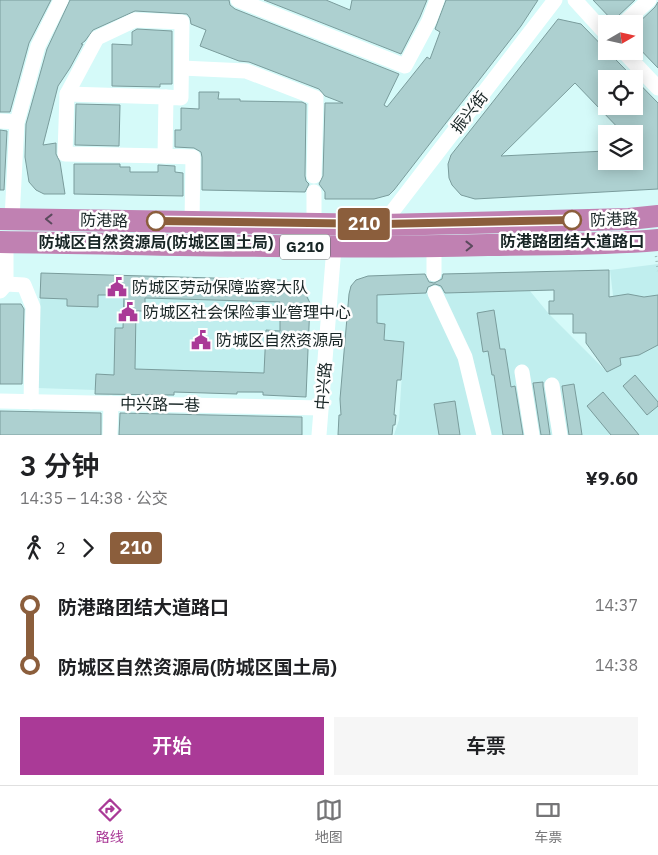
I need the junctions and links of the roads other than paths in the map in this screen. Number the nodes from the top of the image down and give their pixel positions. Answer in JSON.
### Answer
{"nodes":[{"id":1,"x":61,"y":0,"type":"edge"},
{"id":2,"x":238,"y":0,"type":"edge"},
{"id":3,"x":437,"y":0,"type":"edge"},
{"id":4,"x":555,"y":0,"type":"edge"},
{"id":5,"x":575,"y":0,"type":"edge"},
{"id":6,"x":649,"y":0,"type":"edge"},
{"id":7,"x":633,"y":15,"type":"edge"},
{"id":8,"x":598,"y":25,"type":"edge"},
{"id":9,"x":632,"y":60,"type":"edge"},
{"id":10,"x":182,"y":68,"type":"junction"},
{"id":11,"x":658,"y":88,"type":"edge"},
{"id":12,"x":67,"y":94,"type":"junction"},
{"id":13,"x":166,"y":97,"type":"junction"},
{"id":14,"x":0,"y":121,"type":"edge"},
{"id":15,"x":17,"y":122,"type":"junction"},
{"id":16,"x":165,"y":156,"type":"junction"},
{"id":17,"x":314,"y":176,"type":"dead end"},
{"id":18,"x":314,"y":192,"type":"dead end"},
{"id":19,"x":658,"y":211,"type":"edge"},
{"id":20,"x":658,"y":216,"type":"edge"},
{"id":21,"x":6,"y":219,"type":"edge"},
{"id":22,"x":630,"y":219,"type":"junction"},
{"id":23,"x":192,"y":222,"type":"junction"},
{"id":24,"x":314,"y":224,"type":"junction"},
{"id":25,"x":382,"y":224,"type":"junction"},
{"id":26,"x":658,"y":240,"type":"edge"},
{"id":27,"x":3,"y":242,"type":"edge"},
{"id":28,"x":434,"y":246,"type":"junction"},
{"id":29,"x":334,"y":247,"type":"junction"},
{"id":30,"x":434,"y":274,"type":"dead end"},
{"id":31,"x":3,"y":288,"type":"edge"},
{"id":32,"x":435,"y":293,"type":"dead end"},
{"id":33,"x":522,"y":372,"type":"dead end"},
{"id":34,"x":552,"y":386,"type":"dead end"},
{"id":35,"x":0,"y":401,"type":"edge"},
{"id":36,"x":31,"y":402,"type":"junction"},
{"id":37,"x":111,"y":403,"type":"junction"},
{"id":38,"x":321,"y":408,"type":"junction"},
{"id":39,"x":110,"y":435,"type":"edge"},
{"id":40,"x":319,"y":435,"type":"edge"},
{"id":41,"x":484,"y":435,"type":"edge"},
{"id":42,"x":532,"y":435,"type":"edge"},
{"id":43,"x":560,"y":435,"type":"edge"}],
"edges":[{"from":1,"to":15,"type":"street"},
{"from":2,"to":3,"type":"street"},
{"from":4,"to":25,"type":"street","name":"振兴街"},
{"from":5,"to":8,"type":"street"},
{"from":6,"to":7,"type":"street"},
{"from":9,"to":11,"type":"street"},
{"from":10,"to":12,"type":"street"},
{"from":10,"to":13,"type":"street"},
{"from":10,"to":17,"type":"street"},
{"from":12,"to":13,"type":"street"},
{"from":12,"to":16,"type":"street"},
{"from":13,"to":16,"type":"street"},
{"from":14,"to":15,"type":"street"},
{"from":15,"to":21,"type":"street"},
{"from":16,"to":23,"type":"street"},
{"from":18,"to":24,"type":"street"},
{"from":19,"to":22,"type":"street"},
{"from":20,"to":22,"type":"highway","name":"防港路","number":"G210"},
{"from":23,"to":21,"type":"highway","name":"防港路","number":"G210","one_way":true},
{"from":22,"to":25,"type":"highway","name":"防港路","number":"G210"},
{"from":23,"to":24,"type":"highway","name":"防港路","number":"G210"},
{"from":24,"to":25,"type":"highway","name":"防港路","number":"G210"},
{"from":28,"to":26,"type":"highway","name":"防港路","number":"G210","one_way":true},
{"from":27,"to":29,"type":"highway","name":"防港路","number":"G210"},
{"from":27,"to":31,"type":"street"},
{"from":28,"to":29,"type":"highway","name":"防港路","number":"G210"},
{"from":28,"to":30,"type":"street"},
{"from":29,"to":38,"type":"street","name":"中兴路"},
{"from":31,"to":36,"type":"street"},
{"from":32,"to":41,"type":"street"},
{"from":33,"to":42,"type":"street"},
{"from":34,"to":43,"type":"street"},
{"from":35,"to":36,"type":"street","name":"中兴路一巷"},
{"from":36,"to":37,"type":"street","name":"中兴路一巷"},
{"from":37,"to":38,"type":"street","name":"中兴路一巷"},
{"from":37,"to":39,"type":"street"},
{"from":38,"to":40,"type":"street","name":"中兴路"}]}
